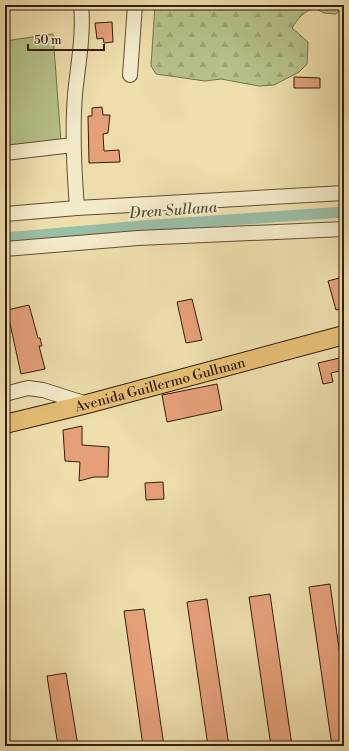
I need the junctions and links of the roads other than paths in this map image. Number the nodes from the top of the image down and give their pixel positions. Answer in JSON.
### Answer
{"nodes":[{"id":1,"x":81,"y":5,"type":"edge"},
{"id":2,"x":135,"y":5,"type":"edge"},
{"id":3,"x":130,"y":75,"type":"dead end"},
{"id":4,"x":73,"y":145,"type":"junction"},
{"id":5,"x":5,"y":153,"type":"edge"},
{"id":6,"x":344,"y":193,"type":"edge"},
{"id":7,"x":78,"y":208,"type":"junction"},
{"id":8,"x":5,"y":214,"type":"edge"},
{"id":9,"x":344,"y":229,"type":"edge"},
{"id":10,"x":5,"y":249,"type":"edge"},
{"id":11,"x":344,"y":335,"type":"edge"},
{"id":12,"x":344,"y":338,"type":"edge"},
{"id":13,"x":316,"y":344,"type":"junction"},
{"id":14,"x":5,"y":394,"type":"edge"},
{"id":15,"x":87,"y":404,"type":"junction"},
{"id":16,"x":5,"y":424,"type":"edge"}],
"edges":[{"from":1,"to":4,"type":"street"},
{"from":2,"to":3,"type":"street"},
{"from":4,"to":5,"type":"street"},
{"from":4,"to":7,"type":"street"},
{"from":6,"to":7,"type":"street"},
{"from":7,"to":8,"type":"street"},
{"from":9,"to":10,"type":"street"},
{"from":11,"to":13,"type":"main road","name":"Avenida Guillermo Gullman"},
{"from":12,"to":13,"type":"main road","name":"Avenida Guillermo Gullman"},
{"from":13,"to":15,"type":"main road","name":"Avenida Guillermo Gullman"},
{"from":14,"to":15,"type":"street"},
{"from":15,"to":16,"type":"main road","name":"Avenida Guillermo Gullman"}]}
